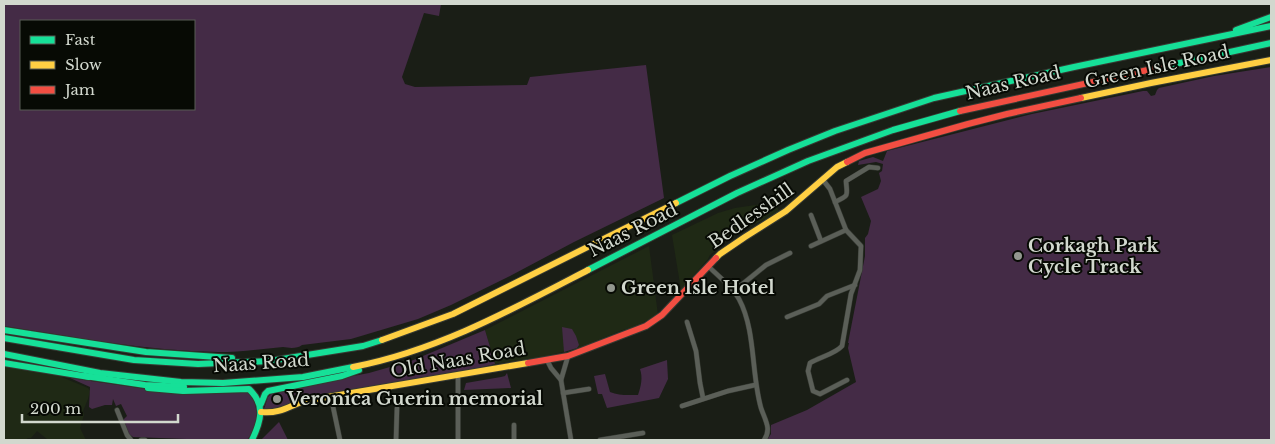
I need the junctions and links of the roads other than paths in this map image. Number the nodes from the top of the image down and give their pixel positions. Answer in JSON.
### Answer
{"nodes":[{"id":1,"x":1271,"y":17,"type":"edge"},
{"id":2,"x":1271,"y":26,"type":"edge"},
{"id":3,"x":1208,"y":39,"type":"junction"},
{"id":4,"x":1271,"y":44,"type":"edge"},
{"id":5,"x":1271,"y":60,"type":"edge"},
{"id":6,"x":878,"y":168,"type":"dead end"},
{"id":7,"x":823,"y":180,"type":"junction"},
{"id":8,"x":835,"y":202,"type":"junction"},
{"id":9,"x":811,"y":215,"type":"dead end"},
{"id":10,"x":846,"y":230,"type":"junction"},
{"id":11,"x":821,"y":241,"type":"junction"},
{"id":12,"x":811,"y":246,"type":"dead end"},
{"id":13,"x":790,"y":253,"type":"dead end"},
{"id":14,"x":708,"y":266,"type":"junction"},
{"id":15,"x":855,"y":285,"type":"junction"},
{"id":16,"x":734,"y":291,"type":"junction"},
{"id":17,"x":788,"y":317,"type":"dead end"},
{"id":18,"x":656,"y":320,"type":"joint"},
{"id":19,"x":687,"y":322,"type":"dead end"},
{"id":20,"x":4,"y":330,"type":"edge"},
{"id":21,"x":4,"y":338,"type":"edge"},
{"id":22,"x":4,"y":354,"type":"edge"},
{"id":23,"x":568,"y":356,"type":"junction"},
{"id":24,"x":547,"y":360,"type":"junction"},
{"id":25,"x":270,"y":361,"type":"junction"},
{"id":26,"x":4,"y":363,"type":"edge"},
{"id":27,"x":369,"y":364,"type":"junction"},
{"id":28,"x":85,"y":376,"type":"junction"},
{"id":29,"x":458,"y":376,"type":"junction"},
{"id":30,"x":276,"y":380,"type":"junction"},
{"id":31,"x":560,"y":380,"type":"junction"},
{"id":32,"x":847,"y":380,"type":"dead end"},
{"id":33,"x":756,"y":385,"type":"junction"},
{"id":34,"x":588,"y":389,"type":"dead end"},
{"id":35,"x":563,"y":393,"type":"junction"},
{"id":36,"x":330,"y":397,"type":"junction"},
{"id":37,"x":703,"y":398,"type":"junction"},
{"id":38,"x":261,"y":404,"type":"junction"},
{"id":39,"x":682,"y":406,"type":"dead end"},
{"id":40,"x":396,"y":408,"type":"dead end"},
{"id":41,"x":117,"y":410,"type":"dead end"},
{"id":42,"x":261,"y":412,"type":"junction"},
{"id":43,"x":514,"y":425,"type":"dead end"},
{"id":44,"x":643,"y":433,"type":"dead end"},
{"id":45,"x":130,"y":440,"type":"edge"},
{"id":46,"x":252,"y":440,"type":"edge"},
{"id":47,"x":340,"y":440,"type":"edge"},
{"id":48,"x":396,"y":440,"type":"edge"},
{"id":49,"x":458,"y":440,"type":"edge"},
{"id":50,"x":514,"y":440,"type":"edge"},
{"id":51,"x":571,"y":440,"type":"edge"},
{"id":52,"x":600,"y":440,"type":"edge"},
{"id":53,"x":764,"y":440,"type":"edge"}],
"edges":[{"from":1,"to":3,"type":"main road"},
{"from":2,"to":3,"type":"main road","name":"Naas Road"},
{"from":3,"to":25,"type":"main road","name":"Naas Road"},
{"from":4,"to":27,"type":"main road","name":"Naas Road"},
{"from":5,"to":7,"type":"main road","name":"Green Isle Road"},
{"from":6,"to":8,"type":"street"},
{"from":7,"to":8,"type":"street"},
{"from":7,"to":14,"type":"main road","name":"Bedlesshill"},
{"from":8,"to":10,"type":"street"},
{"from":9,"to":11,"type":"street"},
{"from":10,"to":11,"type":"street"},
{"from":10,"to":15,"type":"street"},
{"from":11,"to":12,"type":"street"},
{"from":13,"to":16,"type":"street"},
{"from":14,"to":16,"type":"street"},
{"from":14,"to":18,"type":"main road","name":"Bedlesshill"},
{"from":15,"to":17,"type":"street"},
{"from":15,"to":32,"type":"street"},
{"from":16,"to":33,"type":"street"},
{"from":18,"to":23,"type":"main road","name":"Old Naas Road"},
{"from":19,"to":37,"type":"street"},
{"from":20,"to":25,"type":"main road"},
{"from":21,"to":25,"type":"main road","name":"Naas Road"},
{"from":22,"to":30,"type":"main road","name":"Naas Road"},
{"from":23,"to":24,"type":"main road","name":"Old Naas Road"},
{"from":23,"to":31,"type":"street"},
{"from":24,"to":29,"type":"main road","name":"Old Naas Road"},
{"from":24,"to":31,"type":"street"},
{"from":26,"to":28,"type":"main road"},
{"from":27,"to":30,"type":"main road","name":"Naas Road"},
{"from":27,"to":38,"type":"main road"},
{"from":28,"to":30,"type":"main road"},
{"from":28,"to":38,"type":"main road"},
{"from":29,"to":36,"type":"main road","name":"Old Naas Road"},
{"from":29,"to":49,"type":"street"},
{"from":31,"to":35,"type":"street"},
{"from":33,"to":37,"type":"street"},
{"from":33,"to":53,"type":"street"},
{"from":34,"to":35,"type":"street"},
{"from":35,"to":51,"type":"street"},
{"from":36,"to":42,"type":"main road","name":"Old Naas Road"},
{"from":36,"to":47,"type":"street"},
{"from":37,"to":39,"type":"street"},
{"from":38,"to":42,"type":"main road"},
{"from":40,"to":48,"type":"street"},
{"from":41,"to":45,"type":"street"},
{"from":42,"to":46,"type":"main road"},
{"from":43,"to":50,"type":"street"},
{"from":44,"to":52,"type":"street"}]}
